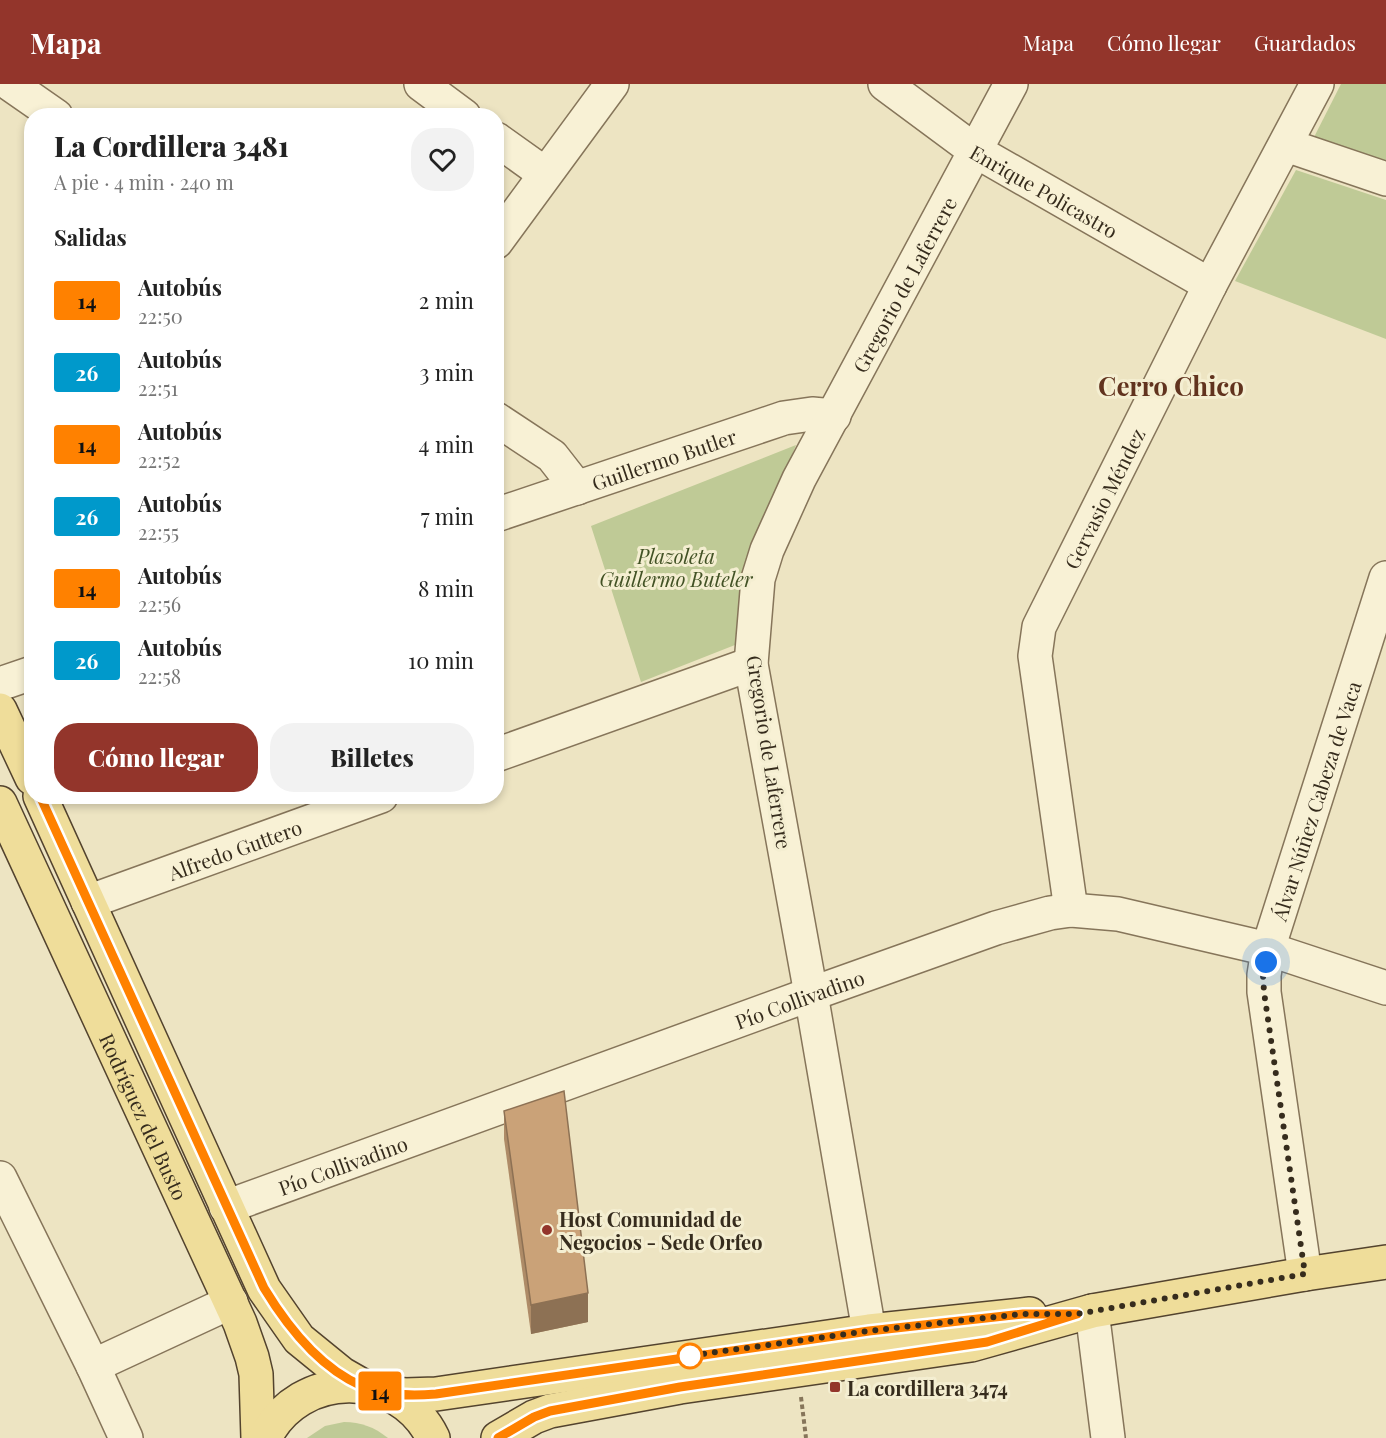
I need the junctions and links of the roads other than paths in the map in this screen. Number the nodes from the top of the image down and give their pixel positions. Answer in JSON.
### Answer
{"nodes":[{"id":1,"x":10,"y":84,"type":"edge"},
{"id":2,"x":421,"y":84,"type":"edge"},
{"id":3,"x":612,"y":84,"type":"edge"},
{"id":4,"x":885,"y":84,"type":"edge"},
{"id":5,"x":1011,"y":84,"type":"edge"},
{"id":6,"x":1317,"y":84,"type":"edge"},
{"id":7,"x":44,"y":108,"type":"edge"},
{"id":8,"x":453,"y":108,"type":"edge"},
{"id":9,"x":504,"y":145,"type":"edge"},
{"id":10,"x":1286,"y":145,"type":"junction"},
{"id":11,"x":974,"y":150,"type":"junction"},
{"id":12,"x":545,"y":174,"type":"junction"},
{"id":13,"x":1386,"y":179,"type":"edge"},
{"id":14,"x":504,"y":231,"type":"edge"},
{"id":15,"x":1210,"y":285,"type":"junction"},
{"id":16,"x":834,"y":416,"type":"junction"},
{"id":17,"x":504,"y":424,"type":"edge"},
{"id":18,"x":577,"y":488,"type":"junction"},
{"id":19,"x":504,"y":512,"type":"edge"},
{"id":20,"x":1386,"y":578,"type":"edge"},
{"id":21,"x":751,"y":664,"type":"junction"},
{"id":22,"x":24,"y":676,"type":"edge"},
{"id":23,"x":0,"y":684,"type":"edge"},
{"id":24,"x":0,"y":710,"type":"edge"},
{"id":25,"x":504,"y":752,"type":"edge"},
{"id":26,"x":24,"y":761,"type":"edge"},
{"id":27,"x":0,"y":802,"type":"edge"},
{"id":28,"x":44,"y":804,"type":"edge"},
{"id":29,"x":359,"y":804,"type":"edge"},
{"id":30,"x":88,"y":902,"type":"junction"},
{"id":31,"x":1071,"y":910,"type":"junction"},
{"id":32,"x":1268,"y":949,"type":"junction"},
{"id":33,"x":1386,"y":988,"type":"edge"},
{"id":34,"x":811,"y":994,"type":"junction"},
{"id":35,"x":0,"y":1178,"type":"edge"},
{"id":36,"x":226,"y":1207,"type":"junction"},
{"id":37,"x":1386,"y":1262,"type":"edge"},
{"id":38,"x":1305,"y":1274,"type":"junction"},
{"id":39,"x":231,"y":1302,"type":"junction"},
{"id":40,"x":1085,"y":1312,"type":"junction"},
{"id":41,"x":869,"y":1331,"type":"junction"},
{"id":42,"x":93,"y":1366,"type":"junction"},
{"id":43,"x":375,"y":1390,"type":"junction"},
{"id":44,"x":126,"y":1438,"type":"edge"},
{"id":45,"x":258,"y":1438,"type":"edge"},
{"id":46,"x":265,"y":1438,"type":"edge"},
{"id":47,"x":433,"y":1438,"type":"edge"},
{"id":48,"x":498,"y":1438,"type":"edge"},
{"id":49,"x":1108,"y":1438,"type":"edge"}],
"edges":[{"from":1,"to":7,"type":"street"},
{"from":2,"to":8,"type":"street"},
{"from":3,"to":12,"type":"street"},
{"from":4,"to":11,"type":"street","name":"Enrique Policastro"},
{"from":5,"to":11,"type":"street","name":"Gregorio de Laferrere"},
{"from":6,"to":10,"type":"street","name":"Gervasio Méndez"},
{"from":9,"to":12,"type":"street"},
{"from":10,"to":13,"type":"street"},
{"from":10,"to":15,"type":"street","name":"Gervasio Méndez"},
{"from":11,"to":15,"type":"street","name":"Enrique Policastro"},
{"from":11,"to":16,"type":"street","name":"Gregorio de Laferrere"},
{"from":12,"to":14,"type":"street"},
{"from":15,"to":31,"type":"street","name":"Gervasio Méndez"},
{"from":16,"to":18,"type":"street","name":"Guillermo Butler"},
{"from":16,"to":21,"type":"street","name":"Gregorio de Laferrere"},
{"from":17,"to":18,"type":"street"},
{"from":18,"to":19,"type":"street","name":"Guillermo Butler"},
{"from":20,"to":32,"type":"street","name":"Álvar Núñez Cabeza de Vaca"},
{"from":21,"to":25,"type":"street"},
{"from":21,"to":34,"type":"street","name":"Gregorio de Laferrere"},
{"from":22,"to":23,"type":"street"},
{"from":24,"to":26,"type":"main road"},
{"from":27,"to":39,"type":"main road","name":"Rodríguez del Busto"},
{"from":28,"to":30,"type":"main road","name":"Rodríguez del Busto"},
{"from":29,"to":30,"type":"street","name":"Alfredo Guttero"},
{"from":30,"to":36,"type":"main road","name":"Rodríguez del Busto"},
{"from":31,"to":32,"type":"street","name":"Pío Collivadino"},
{"from":31,"to":34,"type":"street","name":"Pío Collivadino"},
{"from":32,"to":33,"type":"street","name":"Pío Collivadino"},
{"from":32,"to":38,"type":"street","name":"Álvar Núñez Cabeza de Vaca"},
{"from":34,"to":36,"type":"street","name":"Pío Collivadino"},
{"from":34,"to":41,"type":"street","name":"Gregorio de Laferrere"},
{"from":35,"to":42,"type":"street"},
{"from":36,"to":43,"type":"main road","name":"Rodríguez del Busto"},
{"from":37,"to":38,"type":"main road"},
{"from":38,"to":40,"type":"main road"},
{"from":39,"to":42,"type":"street"},
{"from":39,"to":45,"type":"main road","name":"Rodríguez del Busto"},
{"from":40,"to":41,"type":"main road"},
{"from":40,"to":48,"type":"main road"},
{"from":40,"to":49,"type":"street"},
{"from":41,"to":43,"type":"main road"},
{"from":42,"to":44,"type":"street"},
{"from":43,"to":46,"type":"main road"},
{"from":43,"to":47,"type":"main road","name":"Rodríguez del Busto"}]}
